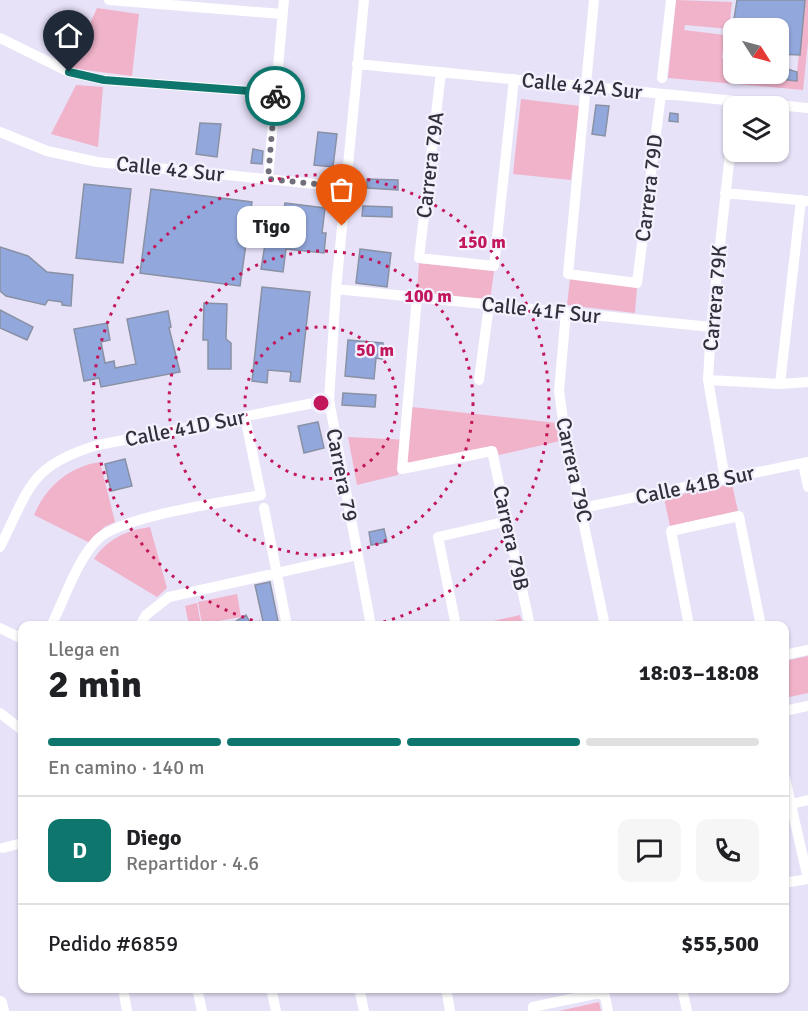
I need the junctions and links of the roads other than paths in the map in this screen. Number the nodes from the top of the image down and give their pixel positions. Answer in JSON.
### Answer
{"nodes":[{"id":1,"x":109,"y":0,"type":"edge"},
{"id":2,"x":284,"y":0,"type":"edge"},
{"id":3,"x":364,"y":0,"type":"edge"},
{"id":4,"x":594,"y":0,"type":"edge"},
{"id":5,"x":671,"y":0,"type":"edge"},
{"id":6,"x":282,"y":14,"type":"junction"},
{"id":7,"x":0,"y":38,"type":"edge"},
{"id":8,"x":357,"y":64,"type":"junction"},
{"id":9,"x":441,"y":72,"type":"junction"},
{"id":10,"x":662,"y":78,"type":"dead end"},
{"id":11,"x":514,"y":79,"type":"junction"},
{"id":12,"x":585,"y":86,"type":"junction"},
{"id":13,"x":275,"y":93,"type":"junction"},
{"id":14,"x":660,"y":94,"type":"junction"},
{"id":15,"x":723,"y":102,"type":"edge"},
{"id":16,"x":789,"y":107,"type":"edge"},
{"id":17,"x":808,"y":108,"type":"edge"},
{"id":18,"x":0,"y":132,"type":"edge"},
{"id":19,"x":729,"y":162,"type":"edge"},
{"id":20,"x":268,"y":179,"type":"junction"},
{"id":21,"x":345,"y":187,"type":"junction"},
{"id":22,"x":725,"y":193,"type":"junction"},
{"id":23,"x":804,"y":200,"type":"edge"},
{"id":24,"x":336,"y":289,"type":"junction"},
{"id":25,"x":417,"y":297,"type":"junction"},
{"id":26,"x":489,"y":304,"type":"junction"},
{"id":27,"x":566,"y":312,"type":"junction"},
{"id":28,"x":711,"y":327,"type":"junction"},
{"id":29,"x":479,"y":380,"type":"dead end"},
{"id":30,"x":708,"y":380,"type":"junction"},
{"id":31,"x":808,"y":381,"type":"edge"},
{"id":32,"x":780,"y":384,"type":"junction"},
{"id":33,"x":329,"y":400,"type":"junction"},
{"id":34,"x":245,"y":417,"type":"junction"},
{"id":35,"x":805,"y":462,"type":"edge"},
{"id":36,"x":725,"y":479,"type":"junction"},
{"id":37,"x":808,"y":488,"type":"edge"},
{"id":38,"x":264,"y":508,"type":"dead end"},
{"id":39,"x":582,"y":508,"type":"junction"},
{"id":40,"x":507,"y":521,"type":"junction"},
{"id":41,"x":0,"y":547,"type":"edge"},
{"id":42,"x":357,"y":555,"type":"junction"},
{"id":43,"x":277,"y":571,"type":"junction"},
{"id":44,"x":54,"y":621,"type":"edge"},
{"id":45,"x":143,"y":621,"type":"edge"},
{"id":46,"x":286,"y":621,"type":"edge"},
{"id":47,"x":370,"y":621,"type":"edge"},
{"id":48,"x":455,"y":621,"type":"edge"},
{"id":49,"x":529,"y":621,"type":"edge"},
{"id":50,"x":604,"y":621,"type":"edge"},
{"id":51,"x":688,"y":621,"type":"edge"},
{"id":52,"x":760,"y":621,"type":"edge"},
{"id":53,"x":0,"y":628,"type":"edge"},
{"id":54,"x":18,"y":637,"type":"edge"},
{"id":55,"x":808,"y":650,"type":"edge"},
{"id":56,"x":789,"y":654,"type":"edge"},
{"id":57,"x":808,"y":706,"type":"edge"},
{"id":58,"x":789,"y":710,"type":"edge"},
{"id":59,"x":0,"y":713,"type":"edge"},
{"id":60,"x":18,"y":727,"type":"edge"},
{"id":61,"x":789,"y":795,"type":"edge"},
{"id":62,"x":808,"y":800,"type":"edge"},
{"id":63,"x":791,"y":804,"type":"junction"},
{"id":64,"x":18,"y":844,"type":"edge"},
{"id":65,"x":3,"y":848,"type":"dead end"},
{"id":66,"x":808,"y":879,"type":"edge"},
{"id":67,"x":789,"y":882,"type":"edge"},
{"id":68,"x":124,"y":993,"type":"edge"},
{"id":69,"x":198,"y":993,"type":"edge"},
{"id":70,"x":272,"y":993,"type":"edge"},
{"id":71,"x":360,"y":993,"type":"edge"},
{"id":72,"x":447,"y":993,"type":"edge"},
{"id":73,"x":600,"y":993,"type":"edge"},
{"id":74,"x":604,"y":993,"type":"edge"},
{"id":75,"x":683,"y":993,"type":"edge"},
{"id":76,"x":0,"y":1003,"type":"edge"},
{"id":77,"x":533,"y":1009,"type":"edge"},
{"id":78,"x":2,"y":1011,"type":"edge"},
{"id":79,"x":128,"y":1011,"type":"edge"},
{"id":80,"x":202,"y":1011,"type":"edge"},
{"id":81,"x":276,"y":1011,"type":"edge"},
{"id":82,"x":364,"y":1011,"type":"edge"},
{"id":83,"x":450,"y":1011,"type":"edge"},
{"id":84,"x":608,"y":1011,"type":"edge"},
{"id":85,"x":687,"y":1011,"type":"edge"}],
"edges":[{"from":1,"to":6,"type":"street"},
{"from":2,"to":6,"type":"street"},
{"from":3,"to":8,"type":"street","name":"Carrera 79"},
{"from":4,"to":12,"type":"street"},
{"from":5,"to":10,"type":"street"},
{"from":6,"to":13,"type":"street"},
{"from":7,"to":13,"type":"street"},
{"from":8,"to":9,"type":"street","name":"Calle 42A Sur"},
{"from":8,"to":21,"type":"street","name":"Carrera 79"},
{"from":9,"to":11,"type":"street","name":"Calle 42A Sur"},
{"from":9,"to":11,"type":"street","name":"Carrera 79A"},
{"from":11,"to":12,"type":"street","name":"Calle 42A Sur"},
{"from":12,"to":14,"type":"street","name":"Calle 42A Sur"},
{"from":12,"to":14,"type":"street","name":"Carrera 79D"},
{"from":13,"to":20,"type":"street"},
{"from":14,"to":15,"type":"street","name":"Calle 42A Sur"},
{"from":16,"to":17,"type":"street","name":"Calle 42A Sur"},
{"from":18,"to":20,"type":"street","name":"Calle 42 Sur"},
{"from":19,"to":22,"type":"street","name":"Carrera 79K"},
{"from":20,"to":21,"type":"street","name":"Calle 42 Sur"},
{"from":21,"to":24,"type":"street","name":"Carrera 79"},
{"from":22,"to":23,"type":"street"},
{"from":22,"to":28,"type":"street","name":"Carrera 79K"},
{"from":23,"to":32,"type":"street"},
{"from":24,"to":25,"type":"street","name":"Calle 41F Sur"},
{"from":24,"to":33,"type":"street","name":"Carrera 79"},
{"from":25,"to":26,"type":"street","name":"Calle 41F Sur"},
{"from":25,"to":40,"type":"street","name":"Carrera 79B"},
{"from":26,"to":27,"type":"street","name":"Calle 41F Sur"},
{"from":26,"to":29,"type":"street"},
{"from":27,"to":28,"type":"street","name":"Calle 41F Sur"},
{"from":27,"to":39,"type":"street","name":"Carrera 79C"},
{"from":28,"to":30,"type":"street","name":"Carrera 79K"},
{"from":30,"to":32,"type":"street"},
{"from":30,"to":36,"type":"street","name":"Carrera 79K"},
{"from":31,"to":32,"type":"street"},
{"from":33,"to":34,"type":"street","name":"Calle 41D Sur"},
{"from":33,"to":42,"type":"street","name":"Carrera 79"},
{"from":34,"to":41,"type":"street","name":"Calle 41D Sur"},
{"from":34,"to":44,"type":"street"},
{"from":35,"to":36,"type":"street","name":"Calle 41B Sur"},
{"from":35,"to":37,"type":"street"},
{"from":36,"to":39,"type":"street","name":"Calle 41B Sur"},
{"from":38,"to":43,"type":"street"},
{"from":39,"to":50,"type":"street","name":"Carrera 79C"},
{"from":40,"to":48,"type":"street"},
{"from":40,"to":49,"type":"street","name":"Carrera 79B"},
{"from":42,"to":43,"type":"street"},
{"from":42,"to":47,"type":"street","name":"Carrera 79"},
{"from":43,"to":45,"type":"street"},
{"from":43,"to":46,"type":"street"},
{"from":51,"to":52,"type":"street"},
{"from":53,"to":54,"type":"street"},
{"from":55,"to":56,"type":"street"},
{"from":57,"to":58,"type":"street"},
{"from":59,"to":60,"type":"street"},
{"from":61,"to":63,"type":"street"},
{"from":62,"to":63,"type":"street"},
{"from":63,"to":66,"type":"street"},
{"from":64,"to":65,"type":"street"},
{"from":66,"to":67,"type":"street"},
{"from":68,"to":79,"type":"street"},
{"from":69,"to":80,"type":"street"},
{"from":70,"to":81,"type":"street"},
{"from":71,"to":82,"type":"street"},
{"from":72,"to":83,"type":"street"},
{"from":73,"to":77,"type":"street"},
{"from":74,"to":84,"type":"street"},
{"from":75,"to":85,"type":"street"},
{"from":76,"to":78,"type":"main road"}]}
